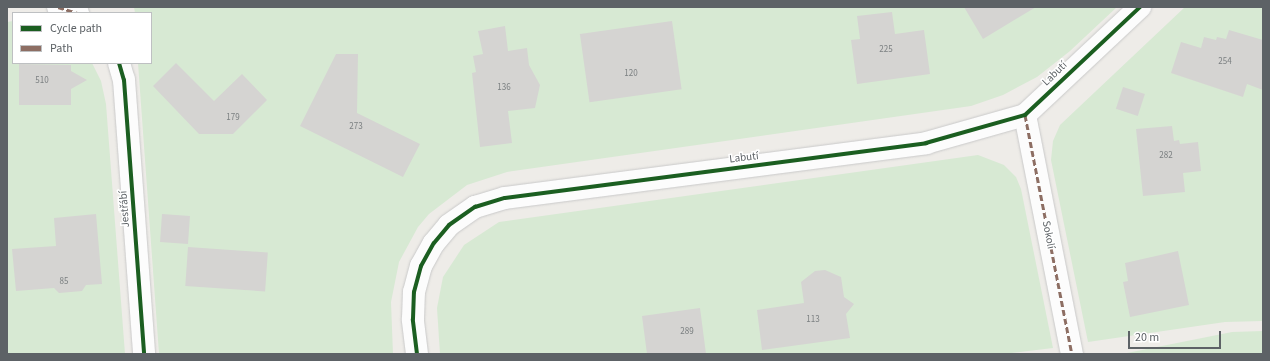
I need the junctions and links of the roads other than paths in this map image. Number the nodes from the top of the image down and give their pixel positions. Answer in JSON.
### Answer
{"nodes":[{"id":1,"x":58,"y":7,"type":"edge"},
{"id":2,"x":1140,"y":7,"type":"edge"},
{"id":3,"x":75,"y":12,"type":"edge"},
{"id":4,"x":119,"y":64,"type":"edge"},
{"id":5,"x":1025,"y":115,"type":"junction"},
{"id":6,"x":144,"y":354,"type":"edge"},
{"id":7,"x":417,"y":354,"type":"edge"},
{"id":8,"x":1072,"y":354,"type":"edge"}],
"edges":[{"from":1,"to":3,"type":"street"},
{"from":2,"to":5,"type":"street","name":"Labutí"},
{"from":4,"to":6,"type":"street","name":"Jestřábí"},
{"from":5,"to":7,"type":"street","name":"Labutí"},
{"from":5,"to":8,"type":"street","name":"Sokolí"}]}
